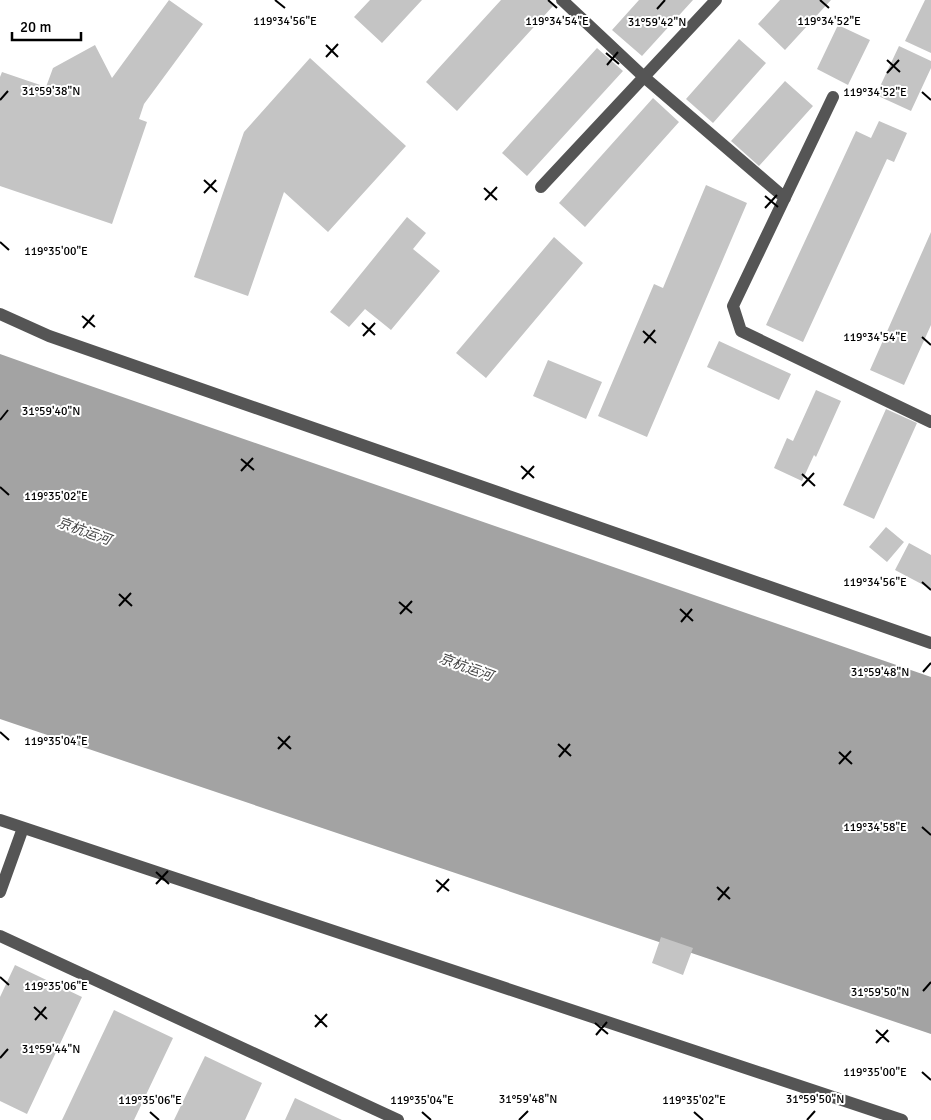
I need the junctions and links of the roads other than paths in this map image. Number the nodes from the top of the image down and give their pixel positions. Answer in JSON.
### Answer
{"nodes":[{"id":1,"x":562,"y":0,"type":"edge"},
{"id":2,"x":716,"y":0,"type":"edge"},
{"id":3,"x":644,"y":77,"type":"junction"},
{"id":4,"x":833,"y":97,"type":"dead end"},
{"id":5,"x":541,"y":187,"type":"dead end"},
{"id":6,"x":785,"y":198,"type":"junction"},
{"id":7,"x":0,"y":314,"type":"edge"},
{"id":8,"x":931,"y":422,"type":"edge"},
{"id":9,"x":931,"y":643,"type":"edge"},
{"id":10,"x":0,"y":820,"type":"edge"},
{"id":11,"x":23,"y":828,"type":"junction"},
{"id":12,"x":0,"y":892,"type":"edge"},
{"id":13,"x":0,"y":936,"type":"edge"},
{"id":14,"x":398,"y":1120,"type":"edge"},
{"id":15,"x":902,"y":1120,"type":"edge"}],
"edges":[{"from":1,"to":3,"type":"street"},
{"from":2,"to":3,"type":"street"},
{"from":3,"to":5,"type":"street"},
{"from":3,"to":6,"type":"street"},
{"from":4,"to":6,"type":"street"},
{"from":6,"to":8,"type":"street"},
{"from":7,"to":9,"type":"street"},
{"from":10,"to":11,"type":"street"},
{"from":11,"to":12,"type":"street"},
{"from":11,"to":15,"type":"street"},
{"from":13,"to":14,"type":"street"}]}
